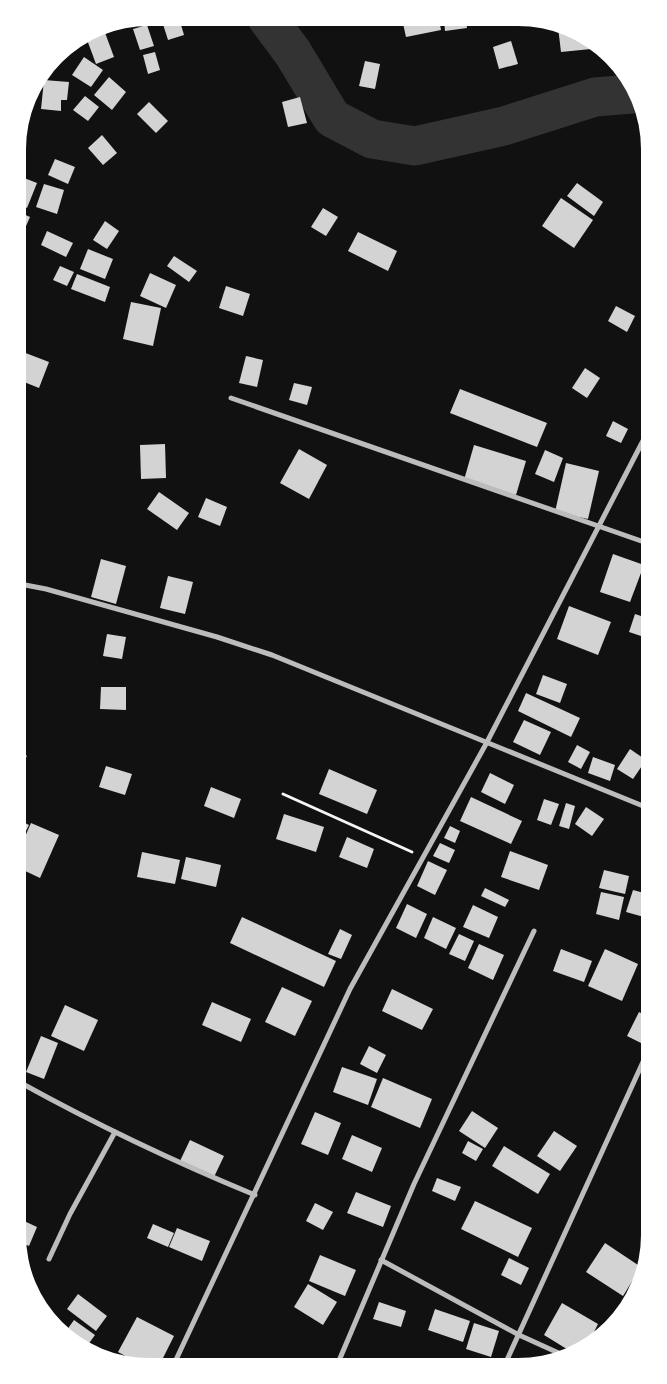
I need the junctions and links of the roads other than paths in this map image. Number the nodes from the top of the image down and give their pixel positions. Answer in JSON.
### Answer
{"nodes":[{"id":1,"x":231,"y":398,"type":"dead end"},
{"id":2,"x":641,"y":444,"type":"edge"},
{"id":3,"x":599,"y":528,"type":"junction"},
{"id":4,"x":641,"y":541,"type":"edge"},
{"id":5,"x":27,"y":585,"type":"edge"},
{"id":6,"x":486,"y":744,"type":"junction"},
{"id":7,"x":640,"y":805,"type":"edge"},
{"id":8,"x":534,"y":931,"type":"dead end"},
{"id":9,"x":640,"y":1068,"type":"edge"},
{"id":10,"x":26,"y":1085,"type":"edge"},
{"id":11,"x":115,"y":1132,"type":"junction"},
{"id":12,"x":255,"y":1195,"type":"junction"},
{"id":13,"x":50,"y":1259,"type":"dead end"},
{"id":14,"x":381,"y":1260,"type":"junction"},
{"id":15,"x":519,"y":1334,"type":"junction"},
{"id":16,"x":555,"y":1351,"type":"edge"},
{"id":17,"x":177,"y":1358,"type":"edge"},
{"id":18,"x":340,"y":1358,"type":"edge"},
{"id":19,"x":508,"y":1358,"type":"edge"}],
"edges":[{"from":1,"to":3,"type":"street"},
{"from":2,"to":3,"type":"street"},
{"from":3,"to":4,"type":"street"},
{"from":3,"to":6,"type":"street"},
{"from":5,"to":6,"type":"street"},
{"from":6,"to":7,"type":"street"},
{"from":6,"to":12,"type":"street"},
{"from":8,"to":14,"type":"street"},
{"from":9,"to":15,"type":"street"},
{"from":10,"to":11,"type":"street"},
{"from":11,"to":12,"type":"street"},
{"from":11,"to":13,"type":"street"},
{"from":12,"to":17,"type":"street"},
{"from":14,"to":15,"type":"street"},
{"from":14,"to":18,"type":"street"},
{"from":15,"to":16,"type":"street"},
{"from":15,"to":19,"type":"street"}]}
